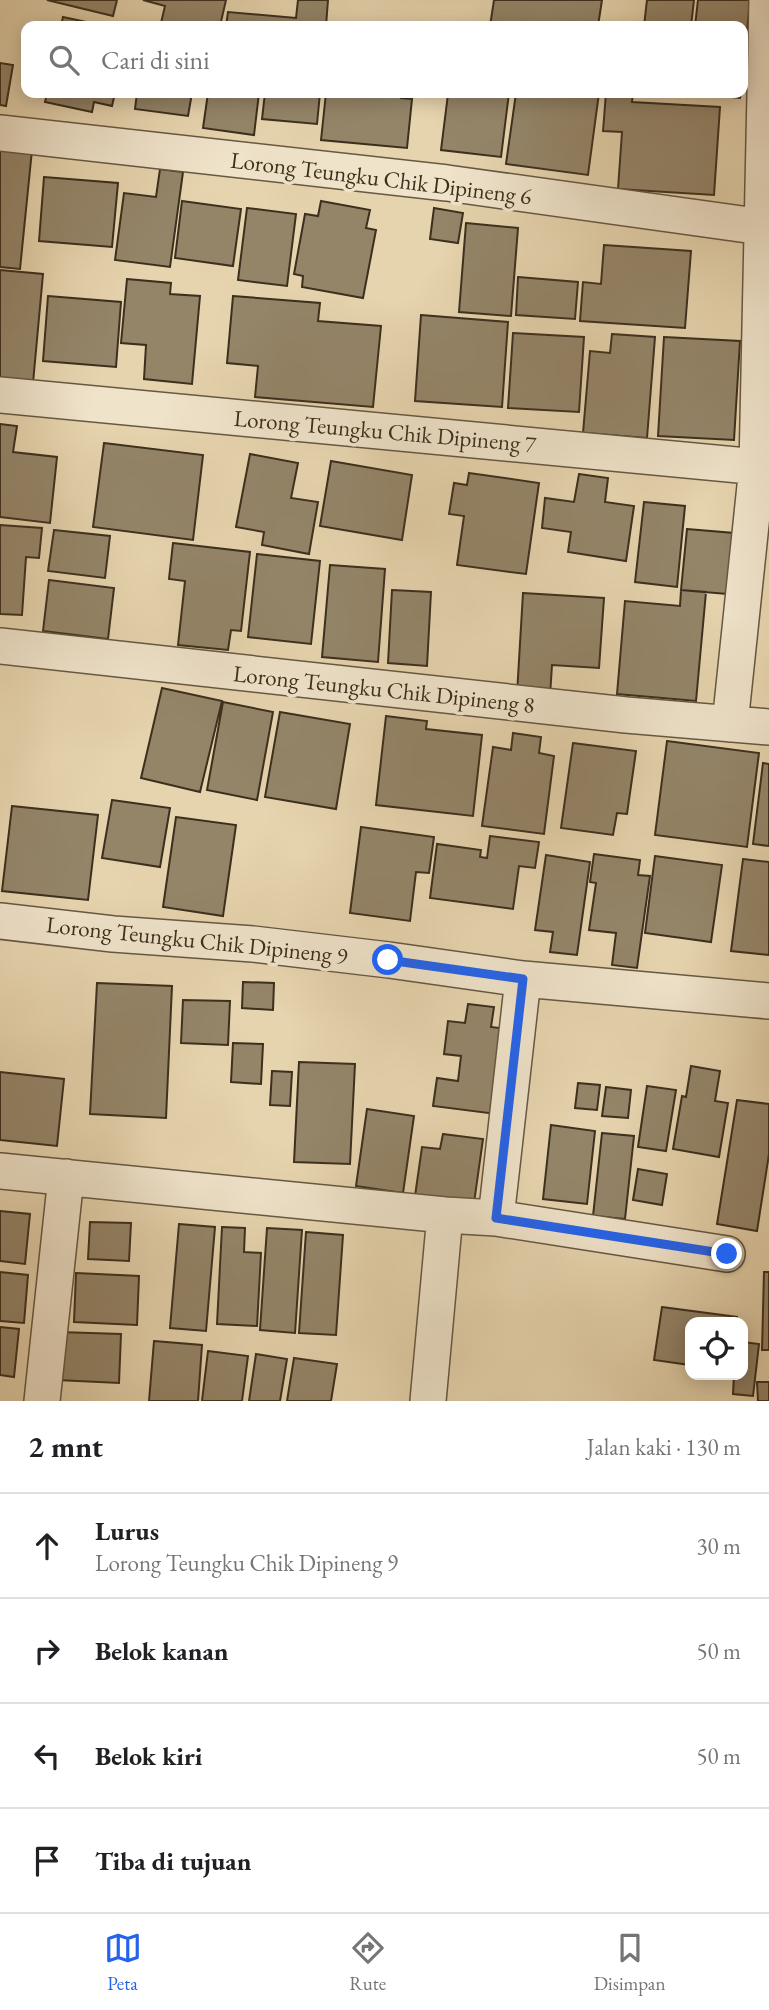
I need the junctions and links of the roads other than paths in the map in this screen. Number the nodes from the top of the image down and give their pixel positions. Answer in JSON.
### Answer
{"nodes":[{"id":1,"x":767,"y":0,"type":"edge"},
{"id":2,"x":0,"y":133,"type":"edge"},
{"id":3,"x":762,"y":227,"type":"junction"},
{"id":4,"x":0,"y":395,"type":"edge"},
{"id":5,"x":763,"y":467,"type":"edge"},
{"id":6,"x":0,"y":646,"type":"edge"},
{"id":7,"x":730,"y":724,"type":"junction"},
{"id":8,"x":769,"y":727,"type":"edge"},
{"id":9,"x":0,"y":921,"type":"edge"},
{"id":10,"x":523,"y":979,"type":"junction"},
{"id":11,"x":769,"y":1001,"type":"edge"},
{"id":12,"x":0,"y":1171,"type":"edge"},
{"id":13,"x":66,"y":1177,"type":"junction"},
{"id":14,"x":445,"y":1215,"type":"junction"},
{"id":15,"x":496,"y":1218,"type":"junction"},
{"id":16,"x":727,"y":1254,"type":"dead end"},
{"id":17,"x":42,"y":1401,"type":"edge"},
{"id":18,"x":428,"y":1401,"type":"edge"}],
"edges":[{"from":1,"to":3,"type":"street"},
{"from":2,"to":3,"type":"street","name":"Lorong Teungku Chik Dipineng 6"},
{"from":3,"to":5,"type":"street"},
{"from":4,"to":5,"type":"street","name":"Lorong Teungku Chik Dipineng 7"},
{"from":5,"to":7,"type":"street"},
{"from":6,"to":7,"type":"street","name":"Lorong Teungku Chik Dipineng 8"},
{"from":7,"to":8,"type":"street","name":"Lorong Teungku Chik Dipineng 8"},
{"from":9,"to":10,"type":"street","name":"Lorong Teungku Chik Dipineng 9"},
{"from":10,"to":11,"type":"street","name":"Lorong Teungku Chik Dipineng 9"},
{"from":10,"to":15,"type":"street"},
{"from":12,"to":13,"type":"street"},
{"from":13,"to":14,"type":"street"},
{"from":13,"to":17,"type":"street"},
{"from":14,"to":15,"type":"street"},
{"from":14,"to":18,"type":"street"},
{"from":15,"to":16,"type":"street"}]}
